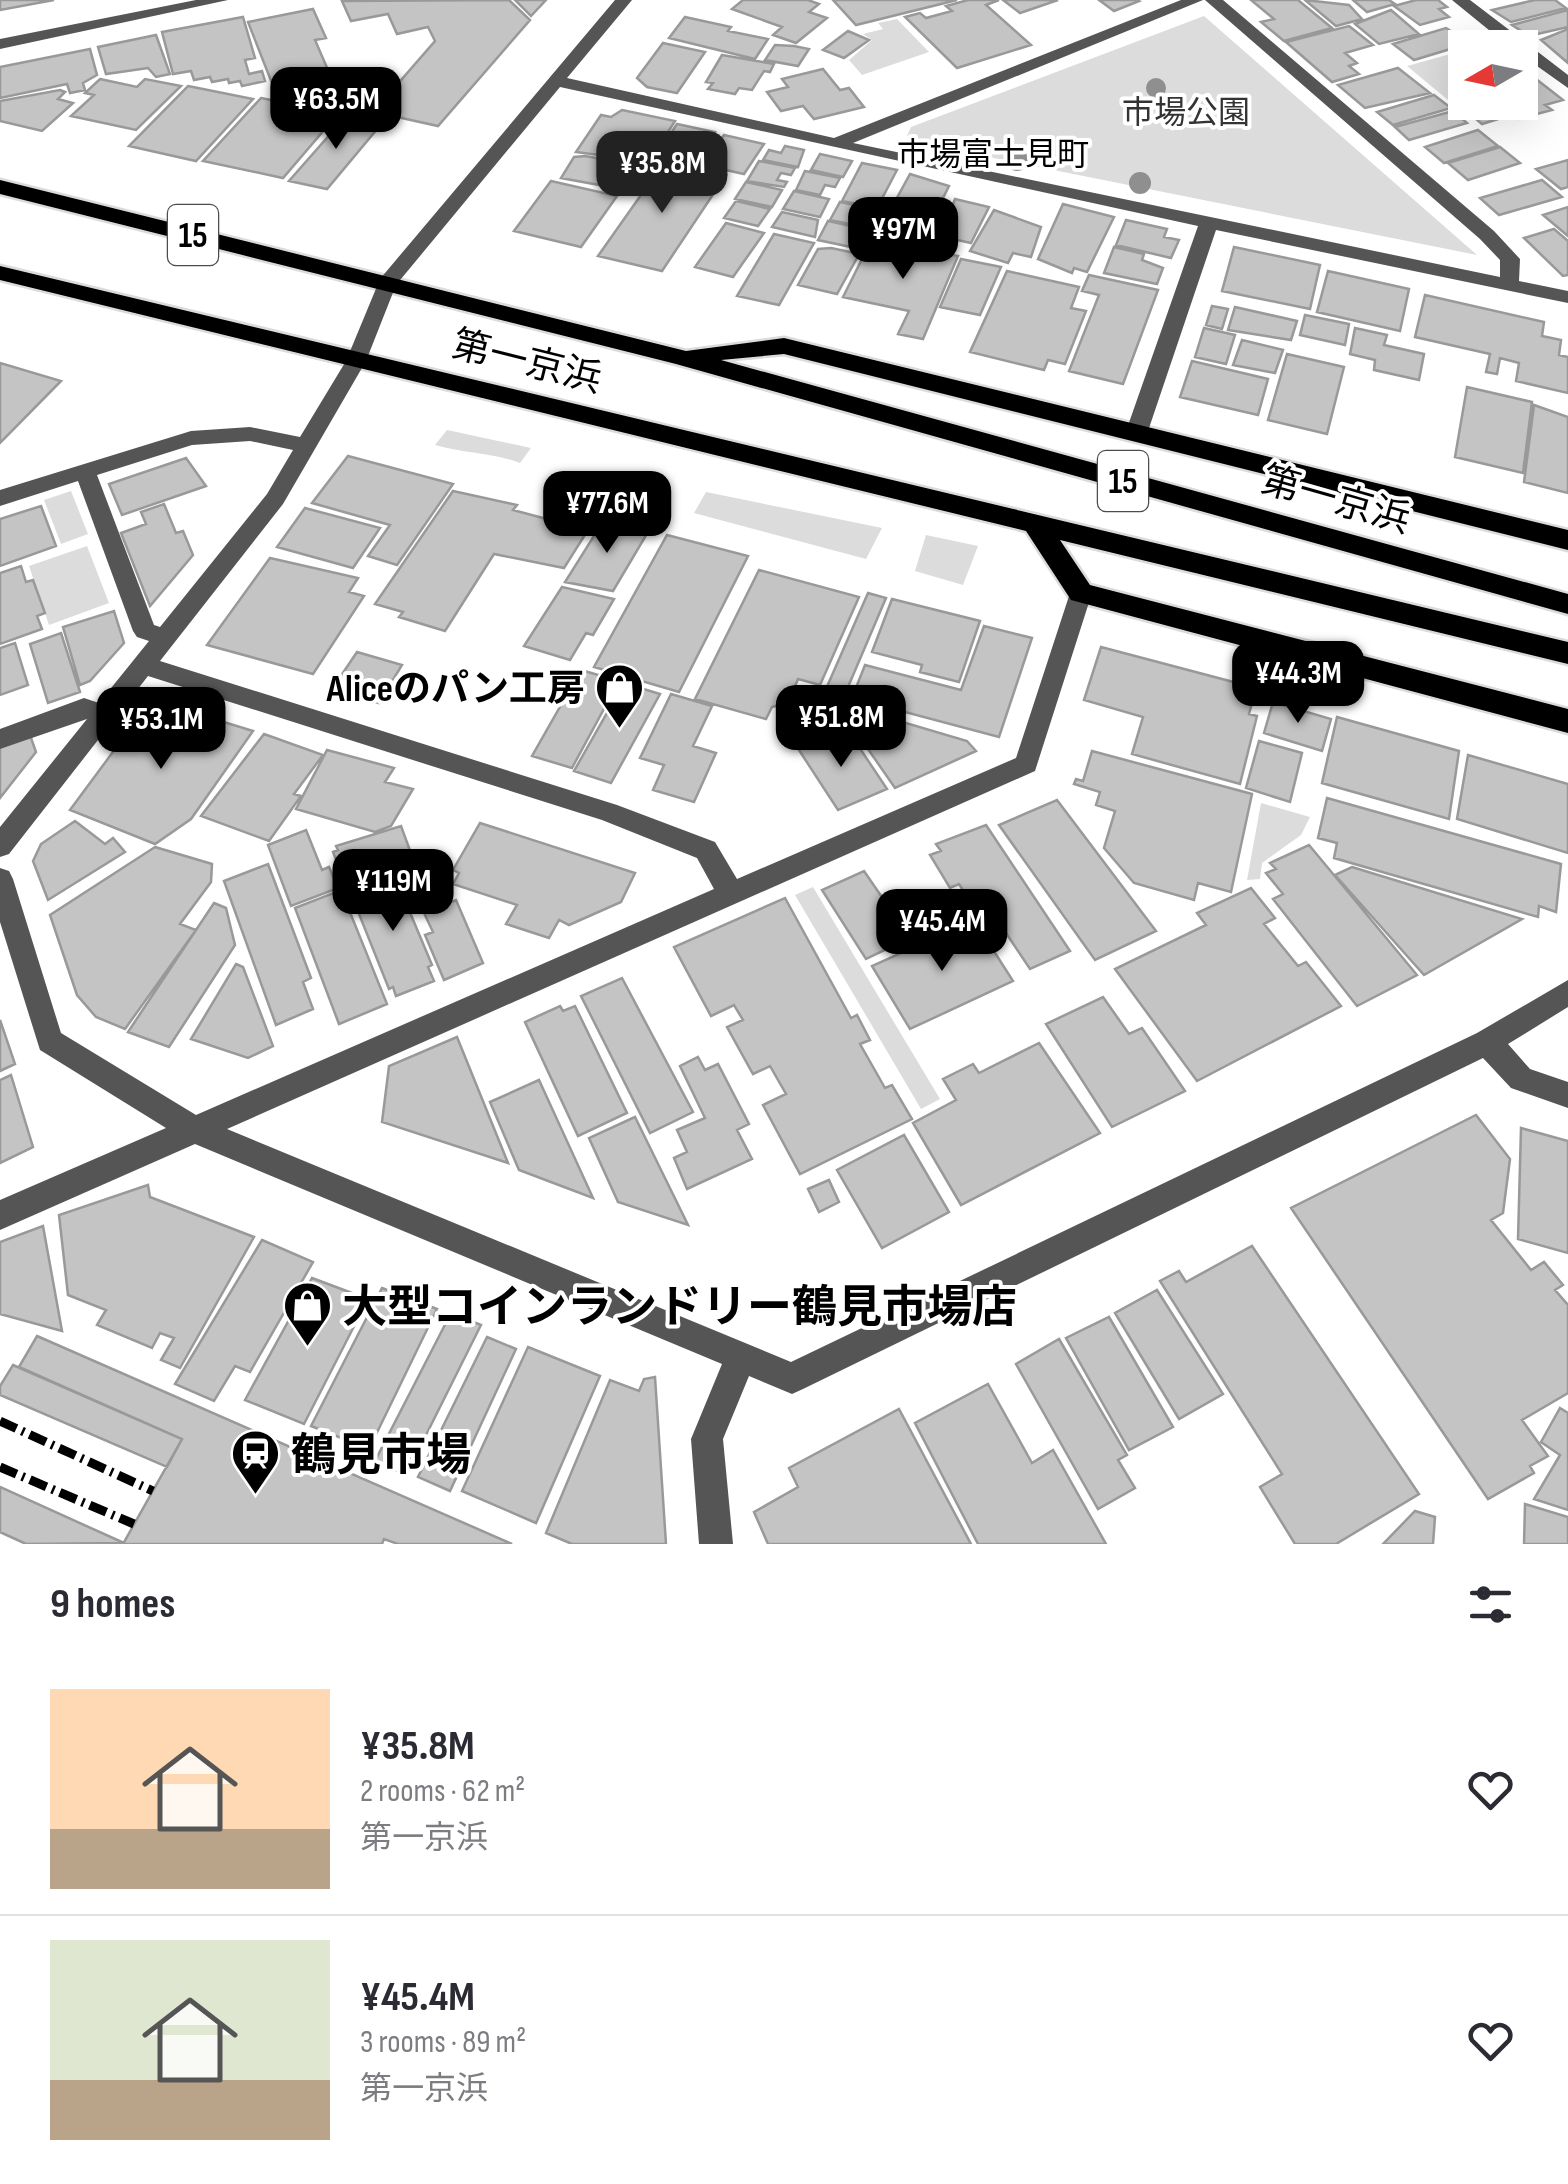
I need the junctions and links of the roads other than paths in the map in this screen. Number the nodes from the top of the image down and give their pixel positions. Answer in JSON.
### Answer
{"nodes":[{"id":1,"x":220,"y":0,"type":"edge"},
{"id":2,"x":624,"y":0,"type":"edge"},
{"id":3,"x":1196,"y":0,"type":"edge"},
{"id":4,"x":1212,"y":0,"type":"edge"},
{"id":5,"x":1460,"y":0,"type":"edge"},
{"id":6,"x":0,"y":44,"type":"edge"},
{"id":7,"x":556,"y":82,"type":"junction"},
{"id":8,"x":1568,"y":82,"type":"edge"},
{"id":9,"x":840,"y":142,"type":"junction"},
{"id":10,"x":0,"y":187,"type":"edge"},
{"id":11,"x":1209,"y":222,"type":"junction"},
{"id":12,"x":0,"y":273,"type":"edge"},
{"id":13,"x":386,"y":283,"type":"junction"},
{"id":14,"x":1509,"y":285,"type":"junction"},
{"id":15,"x":1568,"y":297,"type":"edge"},
{"id":16,"x":678,"y":356,"type":"junction"},
{"id":17,"x":356,"y":361,"type":"junction"},
{"id":18,"x":1136,"y":434,"type":"junction"},
{"id":19,"x":306,"y":446,"type":"junction"},
{"id":20,"x":84,"y":472,"type":"junction"},
{"id":21,"x":0,"y":498,"type":"edge"},
{"id":22,"x":1036,"y":525,"type":"junction"},
{"id":23,"x":1568,"y":540,"type":"edge"},
{"id":24,"x":1082,"y":593,"type":"junction"},
{"id":25,"x":1568,"y":604,"type":"edge"},
{"id":26,"x":166,"y":637,"type":"junction"},
{"id":27,"x":1568,"y":653,"type":"edge"},
{"id":28,"x":143,"y":665,"type":"junction"},
{"id":29,"x":104,"y":715,"type":"junction"},
{"id":30,"x":1568,"y":722,"type":"edge"},
{"id":31,"x":0,"y":739,"type":"edge"},
{"id":32,"x":0,"y":846,"type":"edge"},
{"id":33,"x":0,"y":879,"type":"edge"},
{"id":34,"x":730,"y":892,"type":"junction"},
{"id":35,"x":1568,"y":992,"type":"edge"},
{"id":36,"x":1488,"y":1042,"type":"junction"},
{"id":37,"x":1568,"y":1095,"type":"edge"},
{"id":38,"x":194,"y":1129,"type":"junction"},
{"id":39,"x":0,"y":1215,"type":"edge"},
{"id":40,"x":740,"y":1358,"type":"junction"},
{"id":41,"x":716,"y":1544,"type":"edge"}],
"edges":[{"from":1,"to":6,"type":"street"},
{"from":2,"to":7,"type":"street"},
{"from":3,"to":9,"type":"street"},
{"from":4,"to":14,"type":"street"},
{"from":5,"to":8,"type":"street"},
{"from":7,"to":9,"type":"street"},
{"from":7,"to":13,"type":"street"},
{"from":9,"to":11,"type":"street"},
{"from":10,"to":13,"type":"highway","name":"第一京浜","number":"15"},
{"from":11,"to":14,"type":"street"},
{"from":11,"to":18,"type":"street"},
{"from":12,"to":17,"type":"highway","name":"第一京浜","number":"15"},
{"from":13,"to":16,"type":"highway","name":"第一京浜","number":"15"},
{"from":13,"to":17,"type":"street"},
{"from":14,"to":15,"type":"street"},
{"from":16,"to":18,"type":"highway","name":"第一京浜","number":"15"},
{"from":16,"to":25,"type":"highway","name":"第一京浜","number":"15"},
{"from":17,"to":19,"type":"street"},
{"from":17,"to":22,"type":"highway","name":"第一京浜","number":"15"},
{"from":18,"to":23,"type":"highway","name":"第一京浜","number":"15"},
{"from":19,"to":20,"type":"street"},
{"from":19,"to":26,"type":"street"},
{"from":20,"to":21,"type":"street"},
{"from":20,"to":26,"type":"street"},
{"from":22,"to":24,"type":"highway"},
{"from":22,"to":27,"type":"highway","name":"第一京浜","number":"15"},
{"from":24,"to":30,"type":"highway"},
{"from":24,"to":34,"type":"street"},
{"from":26,"to":28,"type":"street"},
{"from":28,"to":29,"type":"street"},
{"from":28,"to":34,"type":"street"},
{"from":29,"to":31,"type":"street"},
{"from":29,"to":32,"type":"street"},
{"from":33,"to":38,"type":"street"},
{"from":34,"to":38,"type":"street"},
{"from":35,"to":36,"type":"street"},
{"from":36,"to":37,"type":"street"},
{"from":36,"to":40,"type":"street"},
{"from":38,"to":39,"type":"street"},
{"from":38,"to":40,"type":"street"},
{"from":40,"to":41,"type":"street"}]}
